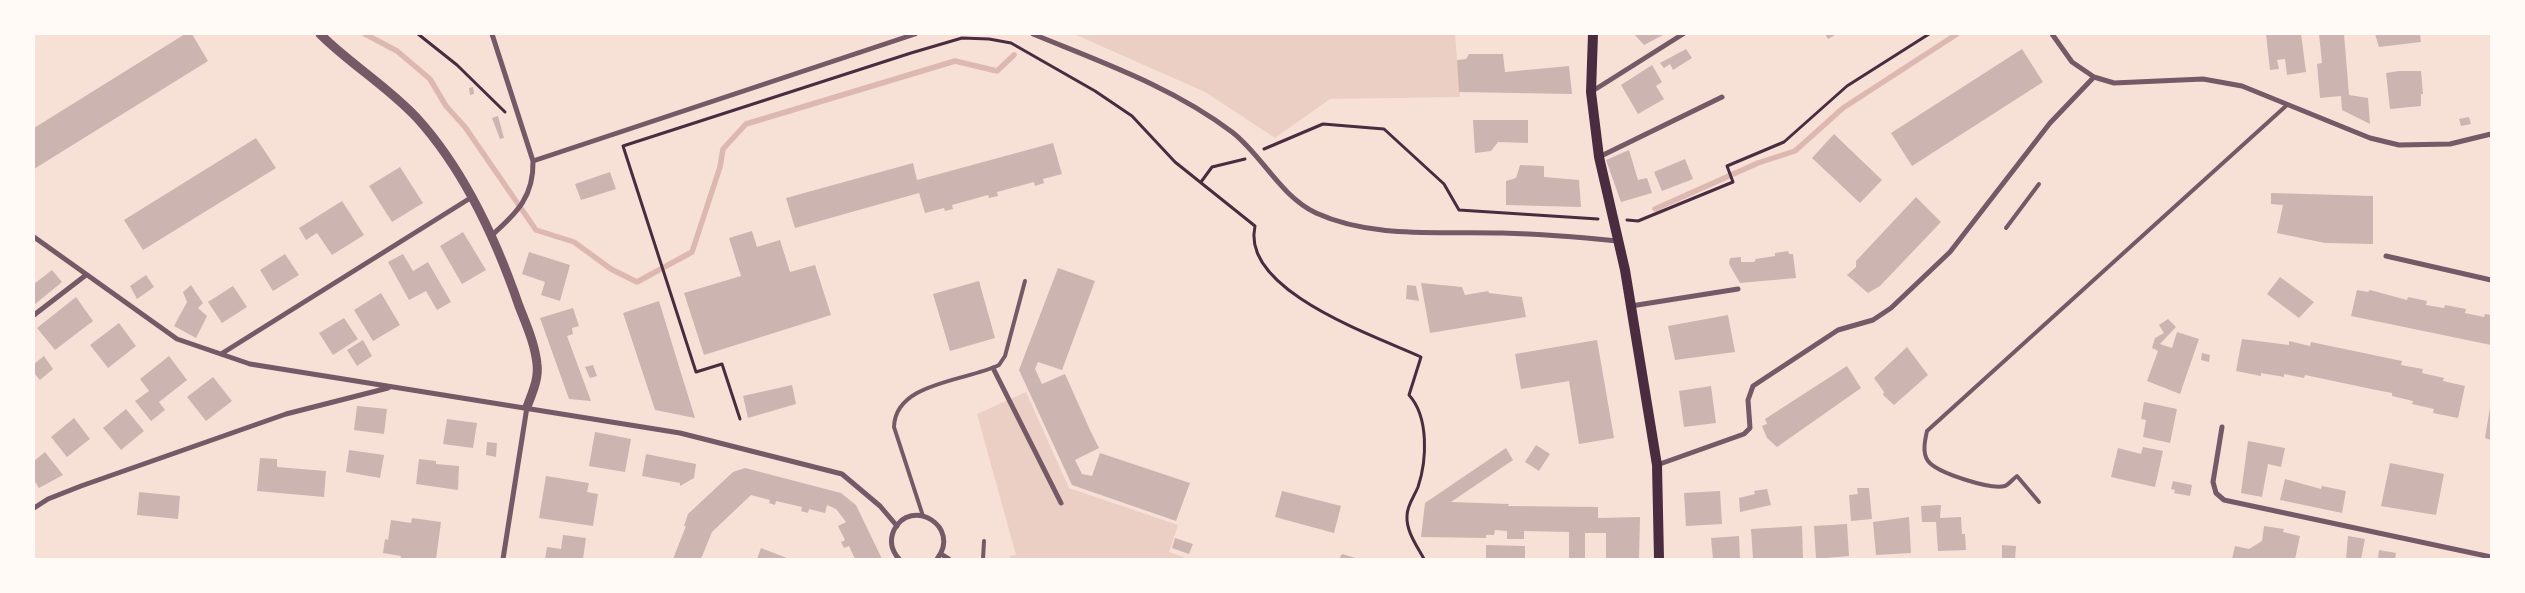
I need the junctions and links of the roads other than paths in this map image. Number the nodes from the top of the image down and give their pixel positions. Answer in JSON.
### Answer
{"nodes":[{"id":1,"x":320,"y":34,"type":"edge"},
{"id":2,"x":492,"y":34,"type":"edge"},
{"id":3,"x":915,"y":34,"type":"edge"},
{"id":4,"x":1033,"y":34,"type":"edge"},
{"id":5,"x":1593,"y":34,"type":"edge"},
{"id":6,"x":1683,"y":34,"type":"edge"},
{"id":7,"x":2052,"y":34,"type":"edge"},
{"id":8,"x":2094,"y":77,"type":"junction"},
{"id":9,"x":1591,"y":92,"type":"junction"},
{"id":10,"x":1722,"y":97,"type":"dead end"},
{"id":11,"x":2287,"y":104,"type":"junction"},
{"id":12,"x":2491,"y":134,"type":"edge"},
{"id":13,"x":1598,"y":157,"type":"junction"},
{"id":14,"x":533,"y":161,"type":"junction"},
{"id":15,"x":2039,"y":184,"type":"dead end"},
{"id":16,"x":472,"y":197,"type":"junction"},
{"id":17,"x":2006,"y":228,"type":"dead end"},
{"id":18,"x":492,"y":235,"type":"junction"},
{"id":19,"x":34,"y":237,"type":"edge"},
{"id":20,"x":1619,"y":241,"type":"junction"},
{"id":21,"x":2386,"y":256,"type":"dead end"},
{"id":22,"x":86,"y":275,"type":"junction"},
{"id":23,"x":2491,"y":280,"type":"edge"},
{"id":24,"x":1025,"y":281,"type":"dead end"},
{"id":25,"x":1738,"y":289,"type":"dead end"},
{"id":26,"x":1631,"y":306,"type":"junction"},
{"id":27,"x":34,"y":315,"type":"edge"},
{"id":28,"x":221,"y":354,"type":"junction"},
{"id":29,"x":993,"y":368,"type":"junction"},
{"id":30,"x":391,"y":387,"type":"junction"},
{"id":31,"x":527,"y":407,"type":"junction"},
{"id":32,"x":2222,"y":427,"type":"dead end"},
{"id":33,"x":1657,"y":465,"type":"junction"},
{"id":34,"x":2039,"y":502,"type":"dead end"},
{"id":35,"x":1062,"y":503,"type":"dead end"},
{"id":36,"x":34,"y":508,"type":"edge"},
{"id":37,"x":923,"y":516,"type":"junction"},
{"id":38,"x":896,"y":526,"type":"junction"},
{"id":39,"x":984,"y":540,"type":"dead end"},
{"id":40,"x":941,"y":554,"type":"junction"},
{"id":41,"x":2491,"y":557,"type":"edge"},
{"id":42,"x":504,"y":559,"type":"edge"},
{"id":43,"x":899,"y":559,"type":"edge"},
{"id":44,"x":937,"y":559,"type":"edge"},
{"id":45,"x":949,"y":559,"type":"edge"},
{"id":46,"x":983,"y":559,"type":"edge"},
{"id":47,"x":1658,"y":559,"type":"edge"}],
"edges":[{"from":1,"to":16,"type":"street"},
{"from":2,"to":14,"type":"street"},
{"from":3,"to":14,"type":"street"},
{"from":4,"to":20,"type":"street"},
{"from":5,"to":9,"type":"main road"},
{"from":6,"to":9,"type":"street"},
{"from":7,"to":8,"type":"street"},
{"from":8,"to":11,"type":"street"},
{"from":8,"to":33,"type":"street"},
{"from":9,"to":13,"type":"main road"},
{"from":10,"to":13,"type":"street"},
{"from":11,"to":12,"type":"street"},
{"from":11,"to":34,"type":"lane"},
{"from":13,"to":20,"type":"main road"},
{"from":14,"to":18,"type":"street"},
{"from":15,"to":17,"type":"lane"},
{"from":16,"to":18,"type":"street"},
{"from":16,"to":28,"type":"street"},
{"from":18,"to":31,"type":"street"},
{"from":19,"to":22,"type":"street"},
{"from":20,"to":26,"type":"main road"},
{"from":21,"to":23,"type":"street"},
{"from":22,"to":27,"type":"street"},
{"from":22,"to":28,"type":"street"},
{"from":24,"to":29,"type":"lane"},
{"from":25,"to":26,"type":"street"},
{"from":26,"to":33,"type":"main road"},
{"from":28,"to":30,"type":"street"},
{"from":29,"to":35,"type":"street"},
{"from":29,"to":37,"type":"lane"},
{"from":30,"to":31,"type":"street"},
{"from":30,"to":36,"type":"street"},
{"from":31,"to":38,"type":"street"},
{"from":31,"to":42,"type":"street"},
{"from":32,"to":41,"type":"street"},
{"from":33,"to":47,"type":"main road"},
{"from":37,"to":38,"type":"street"},
{"from":37,"to":40,"type":"street"},
{"from":38,"to":43,"type":"street"},
{"from":39,"to":46,"type":"lane"},
{"from":40,"to":44,"type":"street"},
{"from":40,"to":45,"type":"street"}]}
